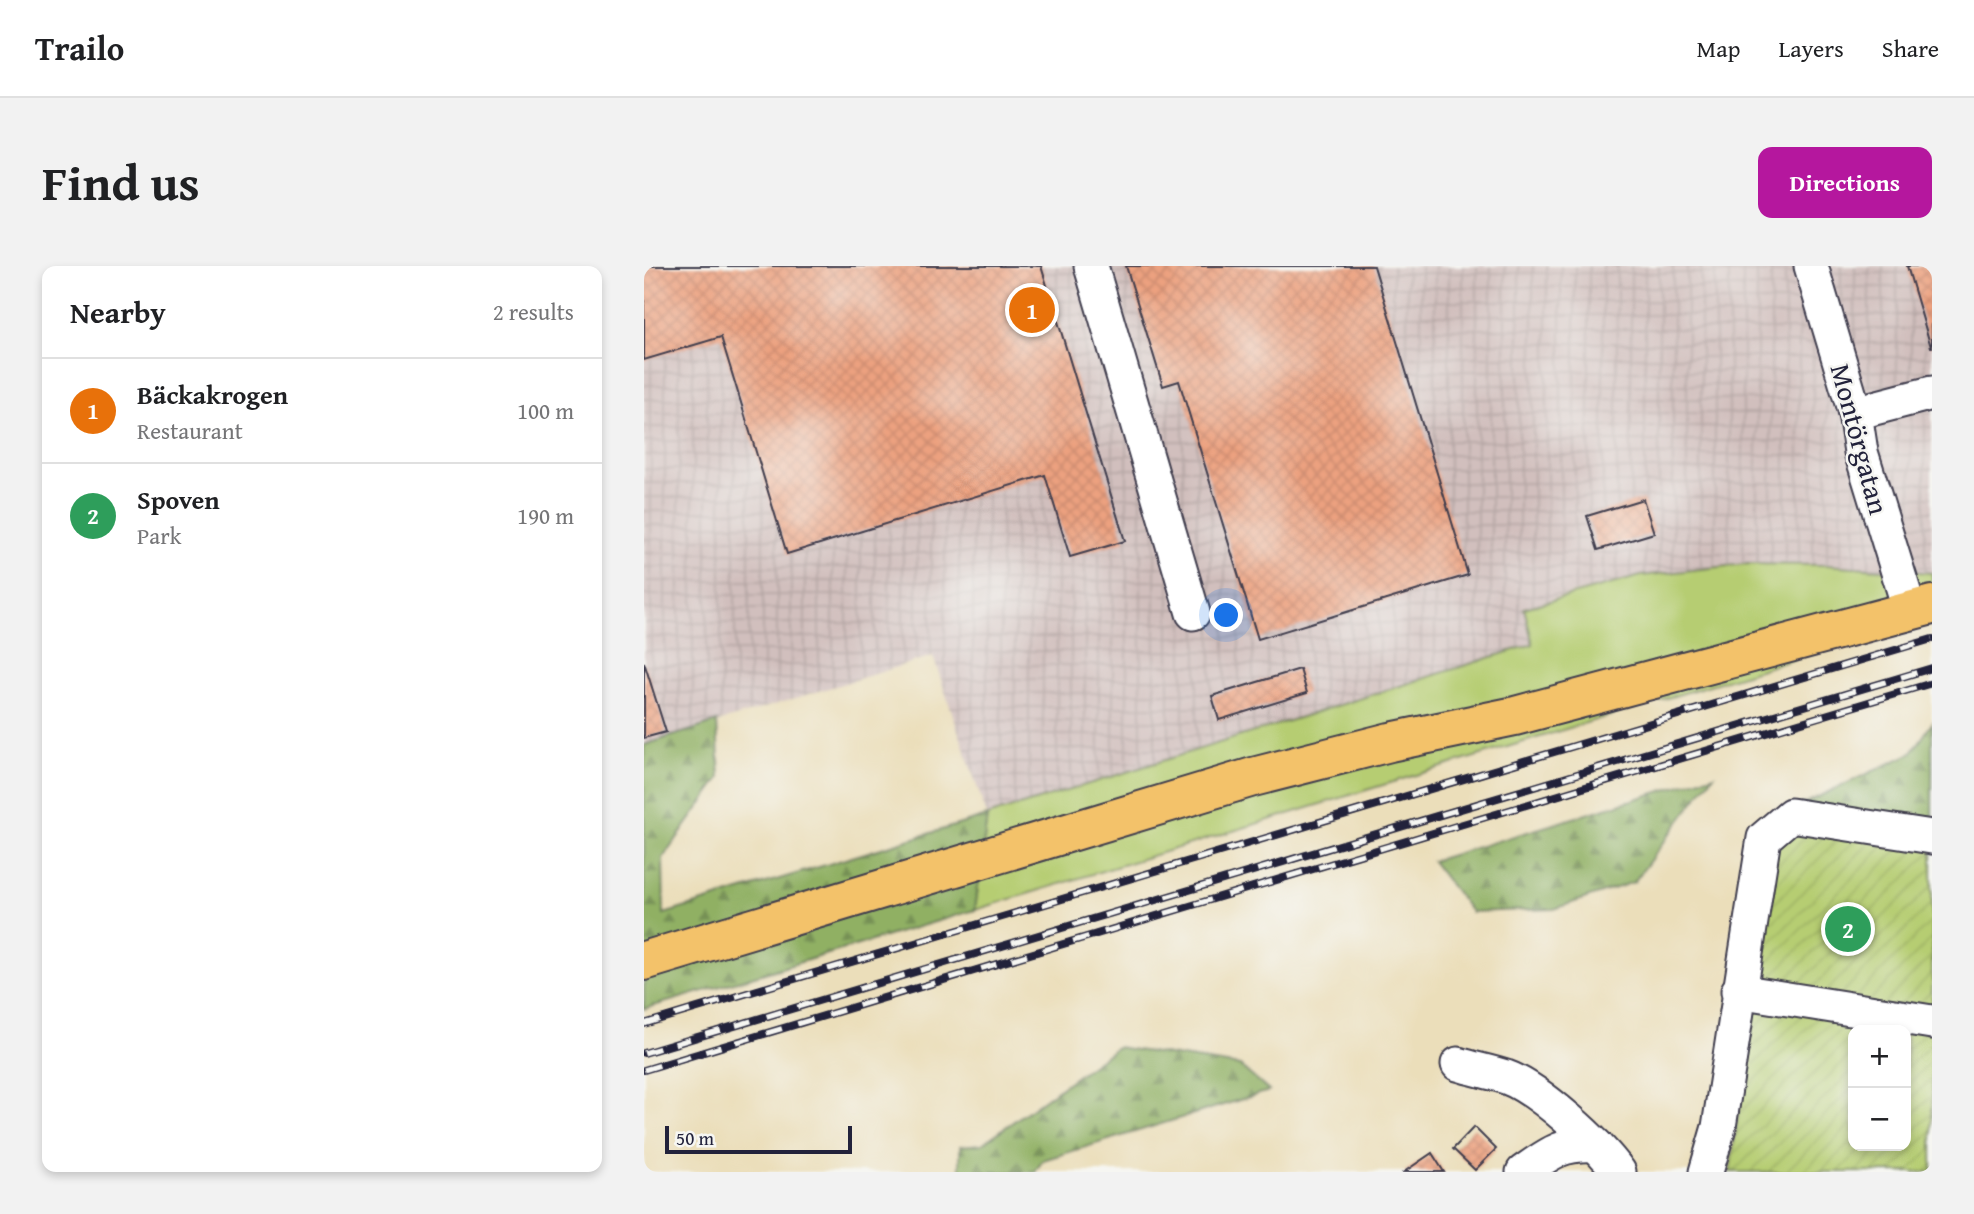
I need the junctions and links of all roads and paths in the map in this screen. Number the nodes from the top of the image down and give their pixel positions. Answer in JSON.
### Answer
{"nodes":[{"id":1,"x":1091,"y":266,"type":"edge"},
{"id":2,"x":1811,"y":266,"type":"edge"},
{"id":3,"x":1932,"y":393,"type":"edge"},
{"id":4,"x":1855,"y":413,"type":"junction"},
{"id":5,"x":1921,"y":608,"type":"edge"},
{"id":6,"x":1193,"y":613,"type":"dead end"},
{"id":7,"x":1932,"y":837,"type":"edge"},
{"id":8,"x":644,"y":961,"type":"edge"},
{"id":9,"x":1738,"y":991,"type":"junction"},
{"id":10,"x":1932,"y":1022,"type":"edge"},
{"id":11,"x":1458,"y":1064,"type":"dead end"},
{"id":12,"x":1596,"y":1145,"type":"junction"},
{"id":13,"x":1523,"y":1172,"type":"edge"},
{"id":14,"x":1619,"y":1172,"type":"edge"},
{"id":15,"x":1709,"y":1172,"type":"edge"}],
"edges":[{"from":1,"to":6,"type":"street"},
{"from":2,"to":4,"type":"street","name":"Montörgatan"},
{"from":3,"to":4,"type":"street"},
{"from":4,"to":5,"type":"street","name":"Montörgatan"},
{"from":5,"to":8,"type":"main road"},
{"from":7,"to":9,"type":"street"},
{"from":9,"to":10,"type":"street"},
{"from":9,"to":15,"type":"street"},
{"from":11,"to":12,"type":"street"},
{"from":12,"to":13,"type":"street"},
{"from":12,"to":14,"type":"street"}]}
